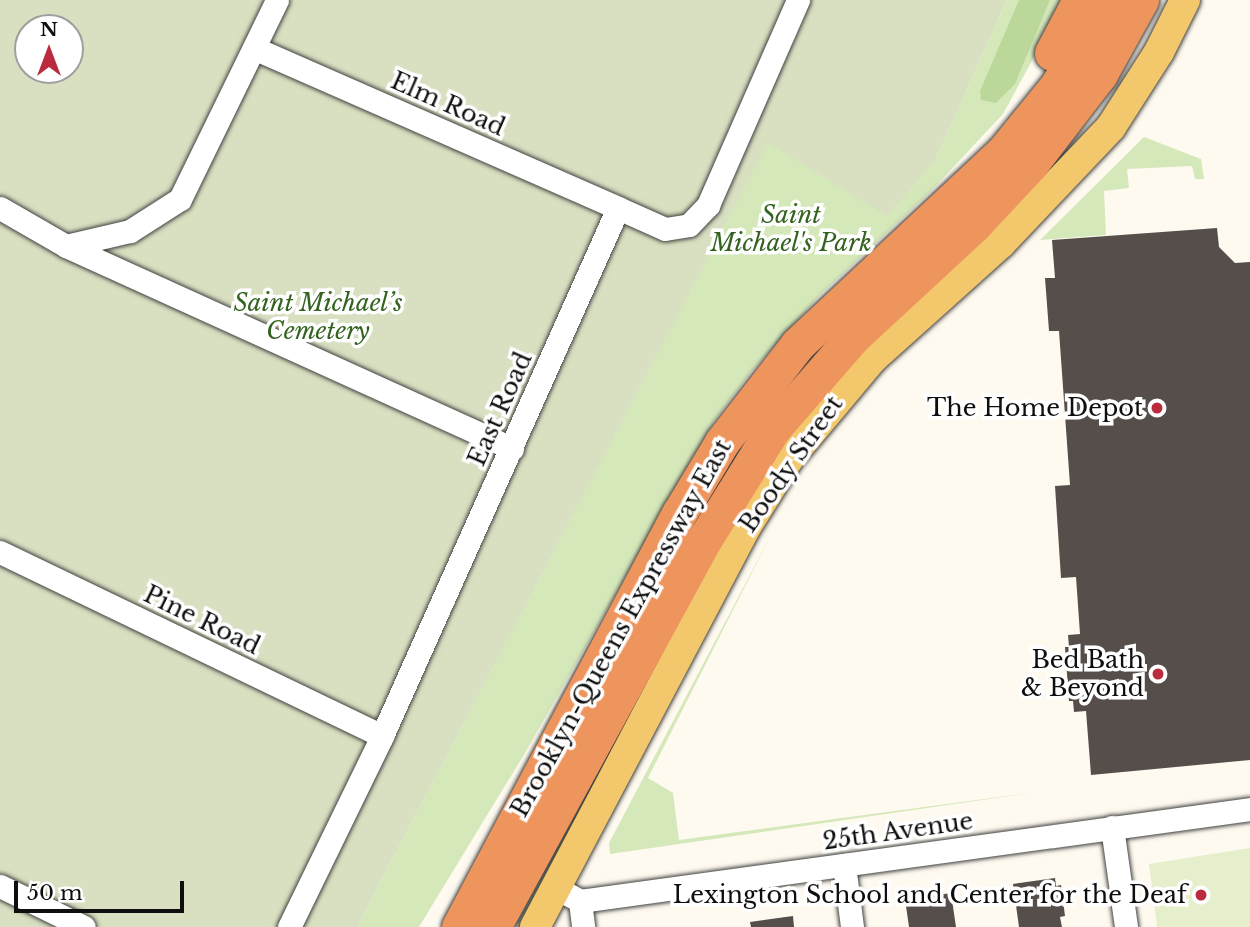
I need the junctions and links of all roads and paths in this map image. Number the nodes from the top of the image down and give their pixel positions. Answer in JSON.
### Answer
{"nodes":[{"id":1,"x":277,"y":0,"type":"edge"},
{"id":2,"x":797,"y":0,"type":"edge"},
{"id":3,"x":1080,"y":0,"type":"edge"},
{"id":4,"x":1108,"y":0,"type":"edge"},
{"id":5,"x":1141,"y":0,"type":"edge"},
{"id":6,"x":1185,"y":0,"type":"edge"},
{"id":7,"x":256,"y":49,"type":"junction"},
{"id":8,"x":0,"y":208,"type":"edge"},
{"id":9,"x":618,"y":208,"type":"junction"},
{"id":10,"x":66,"y":246,"type":"junction"},
{"id":11,"x":900,"y":247,"type":"junction"},
{"id":12,"x":512,"y":448,"type":"junction"},
{"id":13,"x":0,"y":552,"type":"edge"},
{"id":14,"x":382,"y":736,"type":"junction"},
{"id":15,"x":539,"y":772,"type":"junction"},
{"id":16,"x":1250,"y":809,"type":"edge"},
{"id":17,"x":1112,"y":827,"type":"junction"},
{"id":18,"x":844,"y":865,"type":"junction"},
{"id":19,"x":0,"y":886,"type":"edge"},
{"id":20,"x":568,"y":895,"type":"junction"},
{"id":21,"x":71,"y":924,"type":"edge"},
{"id":22,"x":289,"y":927,"type":"edge"},
{"id":23,"x":435,"y":927,"type":"edge"},
{"id":24,"x":458,"y":927,"type":"edge"},
{"id":25,"x":494,"y":927,"type":"edge"},
{"id":26,"x":535,"y":927,"type":"edge"},
{"id":27,"x":583,"y":927,"type":"edge"},
{"id":28,"x":852,"y":927,"type":"edge"},
{"id":29,"x":1126,"y":927,"type":"edge"}],
"edges":[{"from":1,"to":7,"type":"street"},
{"from":2,"to":9,"type":"street"},
{"from":3,"to":11,"type":"highway"},
{"from":4,"to":11,"type":"highway","name":"Brooklyn-Queens Expressway East"},
{"from":5,"to":25,"type":"highway","name":"Brooklyn-Queens Expressway East"},
{"from":6,"to":20,"type":"main road","name":"Boody Street"},
{"from":7,"to":9,"type":"street","name":"Elm Road"},
{"from":7,"to":10,"type":"street"},
{"from":8,"to":10,"type":"street"},
{"from":9,"to":12,"type":"street","name":"East Road"},
{"from":10,"to":12,"type":"street"},
{"from":11,"to":15,"type":"highway","name":"Brooklyn-Queens Expressway East"},
{"from":12,"to":14,"type":"street","name":"East Road"},
{"from":13,"to":14,"type":"street","name":"Pine Road"},
{"from":14,"to":22,"type":"street","name":"East Road"},
{"from":15,"to":23,"type":"highway"},
{"from":15,"to":24,"type":"highway","name":"Brooklyn-Queens Expressway East"},
{"from":16,"to":17,"type":"street","name":"25th Avenue"},
{"from":17,"to":18,"type":"street","name":"25th Avenue"},
{"from":17,"to":29,"type":"street"},
{"from":18,"to":20,"type":"street","name":"25th Avenue"},
{"from":18,"to":28,"type":"street"},
{"from":19,"to":21,"type":"street"},
{"from":20,"to":26,"type":"main road","name":"Boody Street"},
{"from":20,"to":27,"type":"street"}]}
